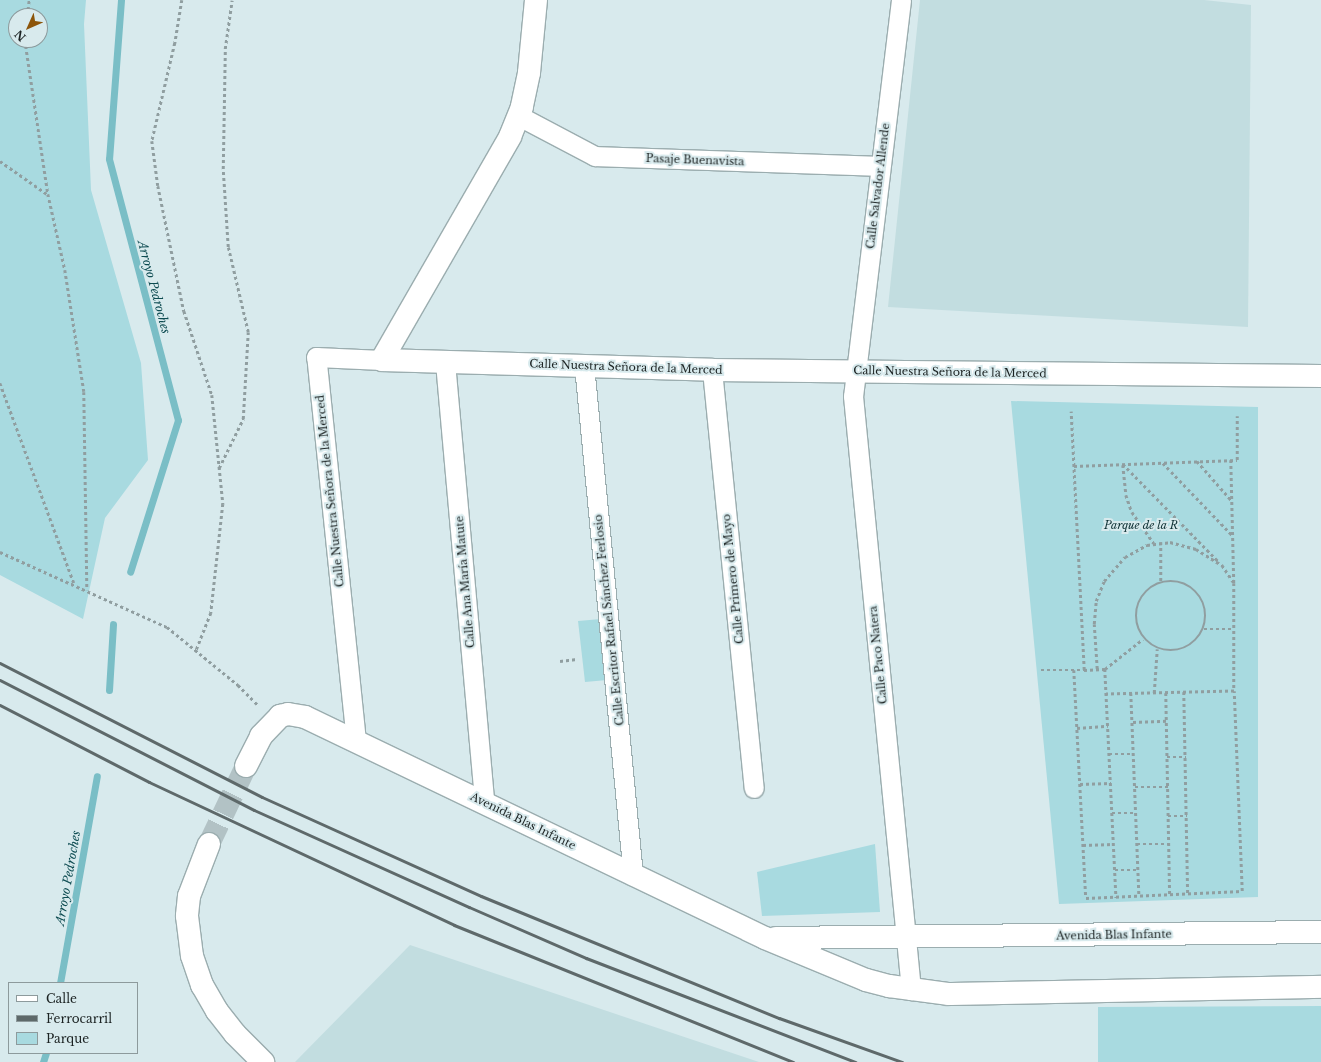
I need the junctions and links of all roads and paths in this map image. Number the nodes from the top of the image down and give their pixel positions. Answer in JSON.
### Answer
{"nodes":[{"id":1,"x":182,"y":0,"type":"edge"},
{"id":2,"x":232,"y":0,"type":"edge"},
{"id":3,"x":536,"y":0,"type":"edge"},
{"id":4,"x":901,"y":0,"type":"edge"},
{"id":5,"x":26,"y":48,"type":"edge"},
{"id":6,"x":519,"y":116,"type":"junction"},
{"id":7,"x":0,"y":161,"type":"edge"},
{"id":8,"x":880,"y":166,"type":"junction"},
{"id":9,"x":48,"y":194,"type":"junction"},
{"id":10,"x":382,"y":360,"type":"junction"},
{"id":11,"x":445,"y":362,"type":"junction"},
{"id":12,"x":584,"y":365,"type":"junction"},
{"id":13,"x":712,"y":370,"type":"junction"},
{"id":14,"x":855,"y":371,"type":"junction"},
{"id":15,"x":1321,"y":376,"type":"edge"},
{"id":16,"x":0,"y":383,"type":"edge"},
{"id":17,"x":1071,"y":411,"type":"dead end"},
{"id":18,"x":1237,"y":416,"type":"dead end"},
{"id":19,"x":1231,"y":460,"type":"junction"},
{"id":20,"x":1162,"y":462,"type":"junction"},
{"id":21,"x":1197,"y":462,"type":"junction"},
{"id":22,"x":1123,"y":464,"type":"junction"},
{"id":23,"x":1074,"y":466,"type":"junction"},
{"id":24,"x":219,"y":469,"type":"junction"},
{"id":25,"x":1232,"y":501,"type":"junction"},
{"id":26,"x":1233,"y":536,"type":"junction"},
{"id":27,"x":1161,"y":542,"type":"junction"},
{"id":28,"x":1154,"y":543,"type":"junction"},
{"id":29,"x":0,"y":552,"type":"edge"},
{"id":30,"x":1222,"y":565,"type":"junction"},
{"id":31,"x":1162,"y":582,"type":"junction"},
{"id":32,"x":1234,"y":583,"type":"junction"},
{"id":33,"x":74,"y":584,"type":"junction"},
{"id":34,"x":87,"y":590,"type":"junction"},
{"id":35,"x":1204,"y":629,"type":"junction"},
{"id":36,"x":1234,"y":629,"type":"junction"},
{"id":37,"x":1143,"y":639,"type":"junction"},
{"id":38,"x":1157,"y":649,"type":"junction"},
{"id":39,"x":196,"y":651,"type":"junction"},
{"id":40,"x":577,"y":659,"type":"dead end"},
{"id":41,"x":560,"y":661,"type":"dead end"},
{"id":42,"x":1097,"y":669,"type":"junction"},
{"id":43,"x":1105,"y":669,"type":"junction"},
{"id":44,"x":1041,"y":670,"type":"dead end"},
{"id":45,"x":1074,"y":670,"type":"junction"},
{"id":46,"x":1084,"y":670,"type":"junction"},
{"id":47,"x":1234,"y":691,"type":"junction"},
{"id":48,"x":1184,"y":692,"type":"junction"},
{"id":49,"x":1131,"y":693,"type":"junction"},
{"id":50,"x":1154,"y":693,"type":"junction"},
{"id":51,"x":1166,"y":693,"type":"junction"},
{"id":52,"x":1106,"y":694,"type":"junction"},
{"id":53,"x":277,"y":718,"type":"junction"},
{"id":54,"x":1167,"y":721,"type":"junction"},
{"id":55,"x":1133,"y":722,"type":"junction"},
{"id":56,"x":1108,"y":726,"type":"junction"},
{"id":57,"x":1077,"y":728,"type":"junction"},
{"id":58,"x":356,"y":741,"type":"junction"},
{"id":59,"x":1109,"y":754,"type":"junction"},
{"id":60,"x":1134,"y":754,"type":"junction"},
{"id":61,"x":1167,"y":757,"type":"junction"},
{"id":62,"x":1186,"y":757,"type":"junction"},
{"id":63,"x":246,"y":766,"type":"tunnel mouth"},
{"id":64,"x":1111,"y":783,"type":"junction"},
{"id":65,"x":1080,"y":784,"type":"junction"},
{"id":66,"x":1135,"y":787,"type":"junction"},
{"id":67,"x":1168,"y":787,"type":"junction"},
{"id":68,"x":754,"y":788,"type":"dead end"},
{"id":69,"x":484,"y":802,"type":"junction"},
{"id":70,"x":1112,"y":813,"type":"junction"},
{"id":71,"x":1136,"y":813,"type":"junction"},
{"id":72,"x":1168,"y":816,"type":"junction"},
{"id":73,"x":1187,"y":816,"type":"junction"},
{"id":74,"x":209,"y":844,"type":"tunnel mouth"},
{"id":75,"x":1114,"y":844,"type":"junction"},
{"id":76,"x":1137,"y":844,"type":"junction"},
{"id":77,"x":1169,"y":844,"type":"junction"},
{"id":78,"x":1083,"y":845,"type":"junction"},
{"id":79,"x":1115,"y":870,"type":"junction"},
{"id":80,"x":1138,"y":870,"type":"junction"},
{"id":81,"x":633,"y":876,"type":"junction"},
{"id":82,"x":1188,"y":894,"type":"junction"},
{"id":83,"x":1170,"y":895,"type":"junction"},
{"id":84,"x":1139,"y":896,"type":"junction"},
{"id":85,"x":1116,"y":898,"type":"junction"},
{"id":86,"x":1321,"y":932,"type":"edge"},
{"id":87,"x":765,"y":938,"type":"junction"},
{"id":88,"x":907,"y":938,"type":"junction"},
{"id":89,"x":1321,"y":987,"type":"edge"},
{"id":90,"x":911,"y":990,"type":"junction"},
{"id":91,"x":263,"y":1062,"type":"edge"}],
"edges":[{"from":1,"to":24,"type":"path"},
{"from":2,"to":24,"type":"path"},
{"from":3,"to":6,"type":"street"},
{"from":4,"to":8,"type":"street","name":"Calle Salvador Allende"},
{"from":5,"to":9,"type":"path"},
{"from":6,"to":8,"type":"street","name":"Pasaje Buenavista"},
{"from":6,"to":10,"type":"street"},
{"from":7,"to":9,"type":"path"},
{"from":8,"to":14,"type":"street","name":"Calle Salvador Allende"},
{"from":9,"to":34,"type":"path"},
{"from":10,"to":11,"type":"street","name":"Calle Nuestra Señora de la Merced"},
{"from":10,"to":58,"type":"street","name":"Calle Nuestra Señora de la Merced"},
{"from":11,"to":12,"type":"street","name":"Calle Nuestra Señora de la Merced"},
{"from":11,"to":69,"type":"street","name":"Calle Ana María Matute"},
{"from":12,"to":13,"type":"street","name":"Calle Nuestra Señora de la Merced"},
{"from":12,"to":81,"type":"street","name":"Calle Escritor Rafael Sánchez Ferlosio"},
{"from":13,"to":14,"type":"street","name":"Calle Nuestra Señora de la Merced"},
{"from":13,"to":68,"type":"street","name":"Calle Primero de Mayo"},
{"from":14,"to":15,"type":"street","name":"Calle Nuestra Señora de la Merced"},
{"from":14,"to":88,"type":"street","name":"Calle Paco Natera"},
{"from":16,"to":33,"type":"path"},
{"from":17,"to":23,"type":"path"},
{"from":18,"to":19,"type":"path"},
{"from":19,"to":21,"type":"path"},
{"from":19,"to":25,"type":"path"},
{"from":20,"to":21,"type":"path"},
{"from":20,"to":22,"type":"path"},
{"from":20,"to":26,"type":"path"},
{"from":21,"to":25,"type":"path"},
{"from":22,"to":23,"type":"path"},
{"from":22,"to":28,"type":"path"},
{"from":22,"to":30,"type":"path"},
{"from":23,"to":46,"type":"path"},
{"from":24,"to":39,"type":"path"},
{"from":25,"to":26,"type":"path"},
{"from":26,"to":32,"type":"path"},
{"from":27,"to":28,"type":"path"},
{"from":27,"to":30,"type":"path"},
{"from":27,"to":31,"type":"path"},
{"from":28,"to":42,"type":"path"},
{"from":29,"to":33,"type":"path"},
{"from":30,"to":32,"type":"path"},
{"from":31,"to":35,"type":"path"},
{"from":31,"to":37,"type":"path"},
{"from":32,"to":36,"type":"path"},
{"from":33,"to":34,"type":"path"},
{"from":34,"to":39,"type":"path"},
{"from":35,"to":36,"type":"path"},
{"from":35,"to":38,"type":"path"},
{"from":36,"to":47,"type":"path"},
{"from":37,"to":38,"type":"path"},
{"from":37,"to":43,"type":"path"},
{"from":38,"to":50,"type":"path"},
{"from":39,"to":53,"type":"path"},
{"from":40,"to":41,"type":"path"},
{"from":42,"to":43,"type":"path"},
{"from":42,"to":46,"type":"path"},
{"from":43,"to":52,"type":"path"},
{"from":44,"to":45,"type":"path"},
{"from":45,"to":46,"type":"path"},
{"from":45,"to":57,"type":"path"},
{"from":47,"to":48,"type":"path"},
{"from":47,"to":82,"type":"path"},
{"from":48,"to":51,"type":"path"},
{"from":48,"to":62,"type":"path"},
{"from":49,"to":50,"type":"path"},
{"from":49,"to":52,"type":"path"},
{"from":49,"to":55,"type":"path"},
{"from":50,"to":51,"type":"path"},
{"from":51,"to":54,"type":"path"},
{"from":52,"to":56,"type":"path"},
{"from":53,"to":58,"type":"street","name":"Avenida Blas Infante"},
{"from":53,"to":63,"type":"street"},
{"from":54,"to":55,"type":"path"},
{"from":54,"to":61,"type":"path"},
{"from":55,"to":60,"type":"path"},
{"from":56,"to":57,"type":"path"},
{"from":56,"to":59,"type":"path"},
{"from":57,"to":65,"type":"path"},
{"from":58,"to":69,"type":"street","name":"Avenida Blas Infante"},
{"from":59,"to":60,"type":"path"},
{"from":59,"to":64,"type":"path"},
{"from":60,"to":66,"type":"path"},
{"from":61,"to":62,"type":"path"},
{"from":61,"to":67,"type":"path"},
{"from":62,"to":73,"type":"path"},
{"from":64,"to":65,"type":"path"},
{"from":64,"to":70,"type":"path"},
{"from":65,"to":78,"type":"path"},
{"from":66,"to":67,"type":"path"},
{"from":66,"to":71,"type":"path"},
{"from":67,"to":72,"type":"path"},
{"from":69,"to":81,"type":"street","name":"Avenida Blas Infante"},
{"from":70,"to":71,"type":"path"},
{"from":70,"to":75,"type":"path"},
{"from":71,"to":76,"type":"path"},
{"from":72,"to":73,"type":"path"},
{"from":72,"to":77,"type":"path"},
{"from":73,"to":82,"type":"path"},
{"from":74,"to":91,"type":"street"},
{"from":75,"to":78,"type":"path"},
{"from":75,"to":79,"type":"path"},
{"from":76,"to":77,"type":"path"},
{"from":76,"to":80,"type":"path"},
{"from":77,"to":83,"type":"path"},
{"from":78,"to":85,"type":"path"},
{"from":79,"to":80,"type":"path"},
{"from":79,"to":85,"type":"path"},
{"from":80,"to":84,"type":"path"},
{"from":81,"to":87,"type":"street","name":"Avenida Blas Infante"},
{"from":82,"to":83,"type":"path"},
{"from":83,"to":84,"type":"path"},
{"from":84,"to":85,"type":"path"},
{"from":86,"to":88,"type":"street","name":"Avenida Blas Infante"},
{"from":87,"to":88,"type":"street","name":"Avenida Blas Infante"},
{"from":87,"to":90,"type":"street","name":"Avenida Blas Infante"},
{"from":88,"to":90,"type":"street"},
{"from":89,"to":90,"type":"street","name":"Avenida Blas Infante"}]}
